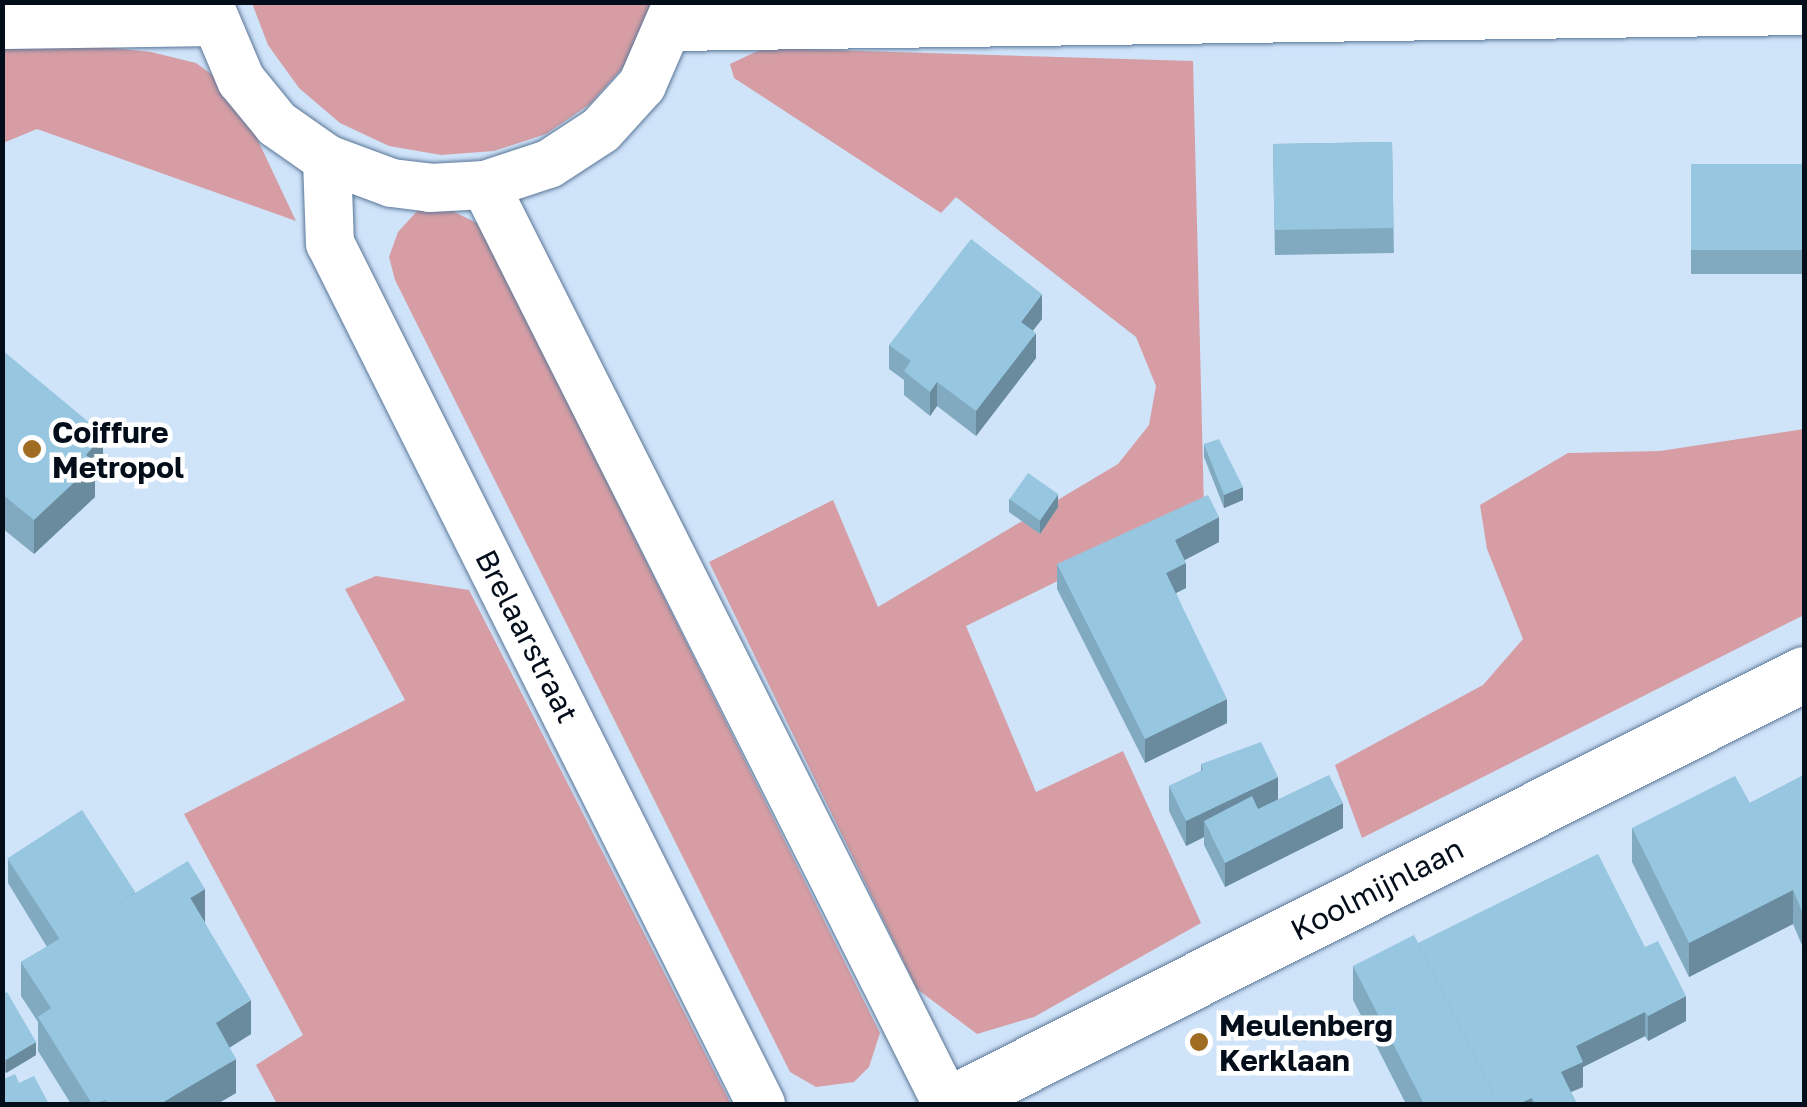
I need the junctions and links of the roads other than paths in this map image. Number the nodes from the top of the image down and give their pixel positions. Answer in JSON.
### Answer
{"nodes":[{"id":1,"x":1804,"y":11,"type":"edge"},
{"id":2,"x":210,"y":12,"type":"edge"},
{"id":3,"x":675,"y":15,"type":"edge"},
{"id":4,"x":2,"y":25,"type":"edge"},
{"id":5,"x":328,"y":159,"type":"junction"},
{"id":6,"x":485,"y":185,"type":"junction"},
{"id":7,"x":1804,"y":674,"type":"edge"},
{"id":8,"x":761,"y":1104,"type":"edge"},
{"id":9,"x":948,"y":1104,"type":"edge"}],
"edges":[{"from":1,"to":3,"type":"street"},
{"from":2,"to":4,"type":"street"},
{"from":2,"to":5,"type":"street"},
{"from":3,"to":6,"type":"street"},
{"from":5,"to":6,"type":"street"},
{"from":5,"to":8,"type":"street","name":"Brelaarstraat"},
{"from":6,"to":9,"type":"street"},
{"from":7,"to":9,"type":"street","name":"Koolmijnlaan"}]}
